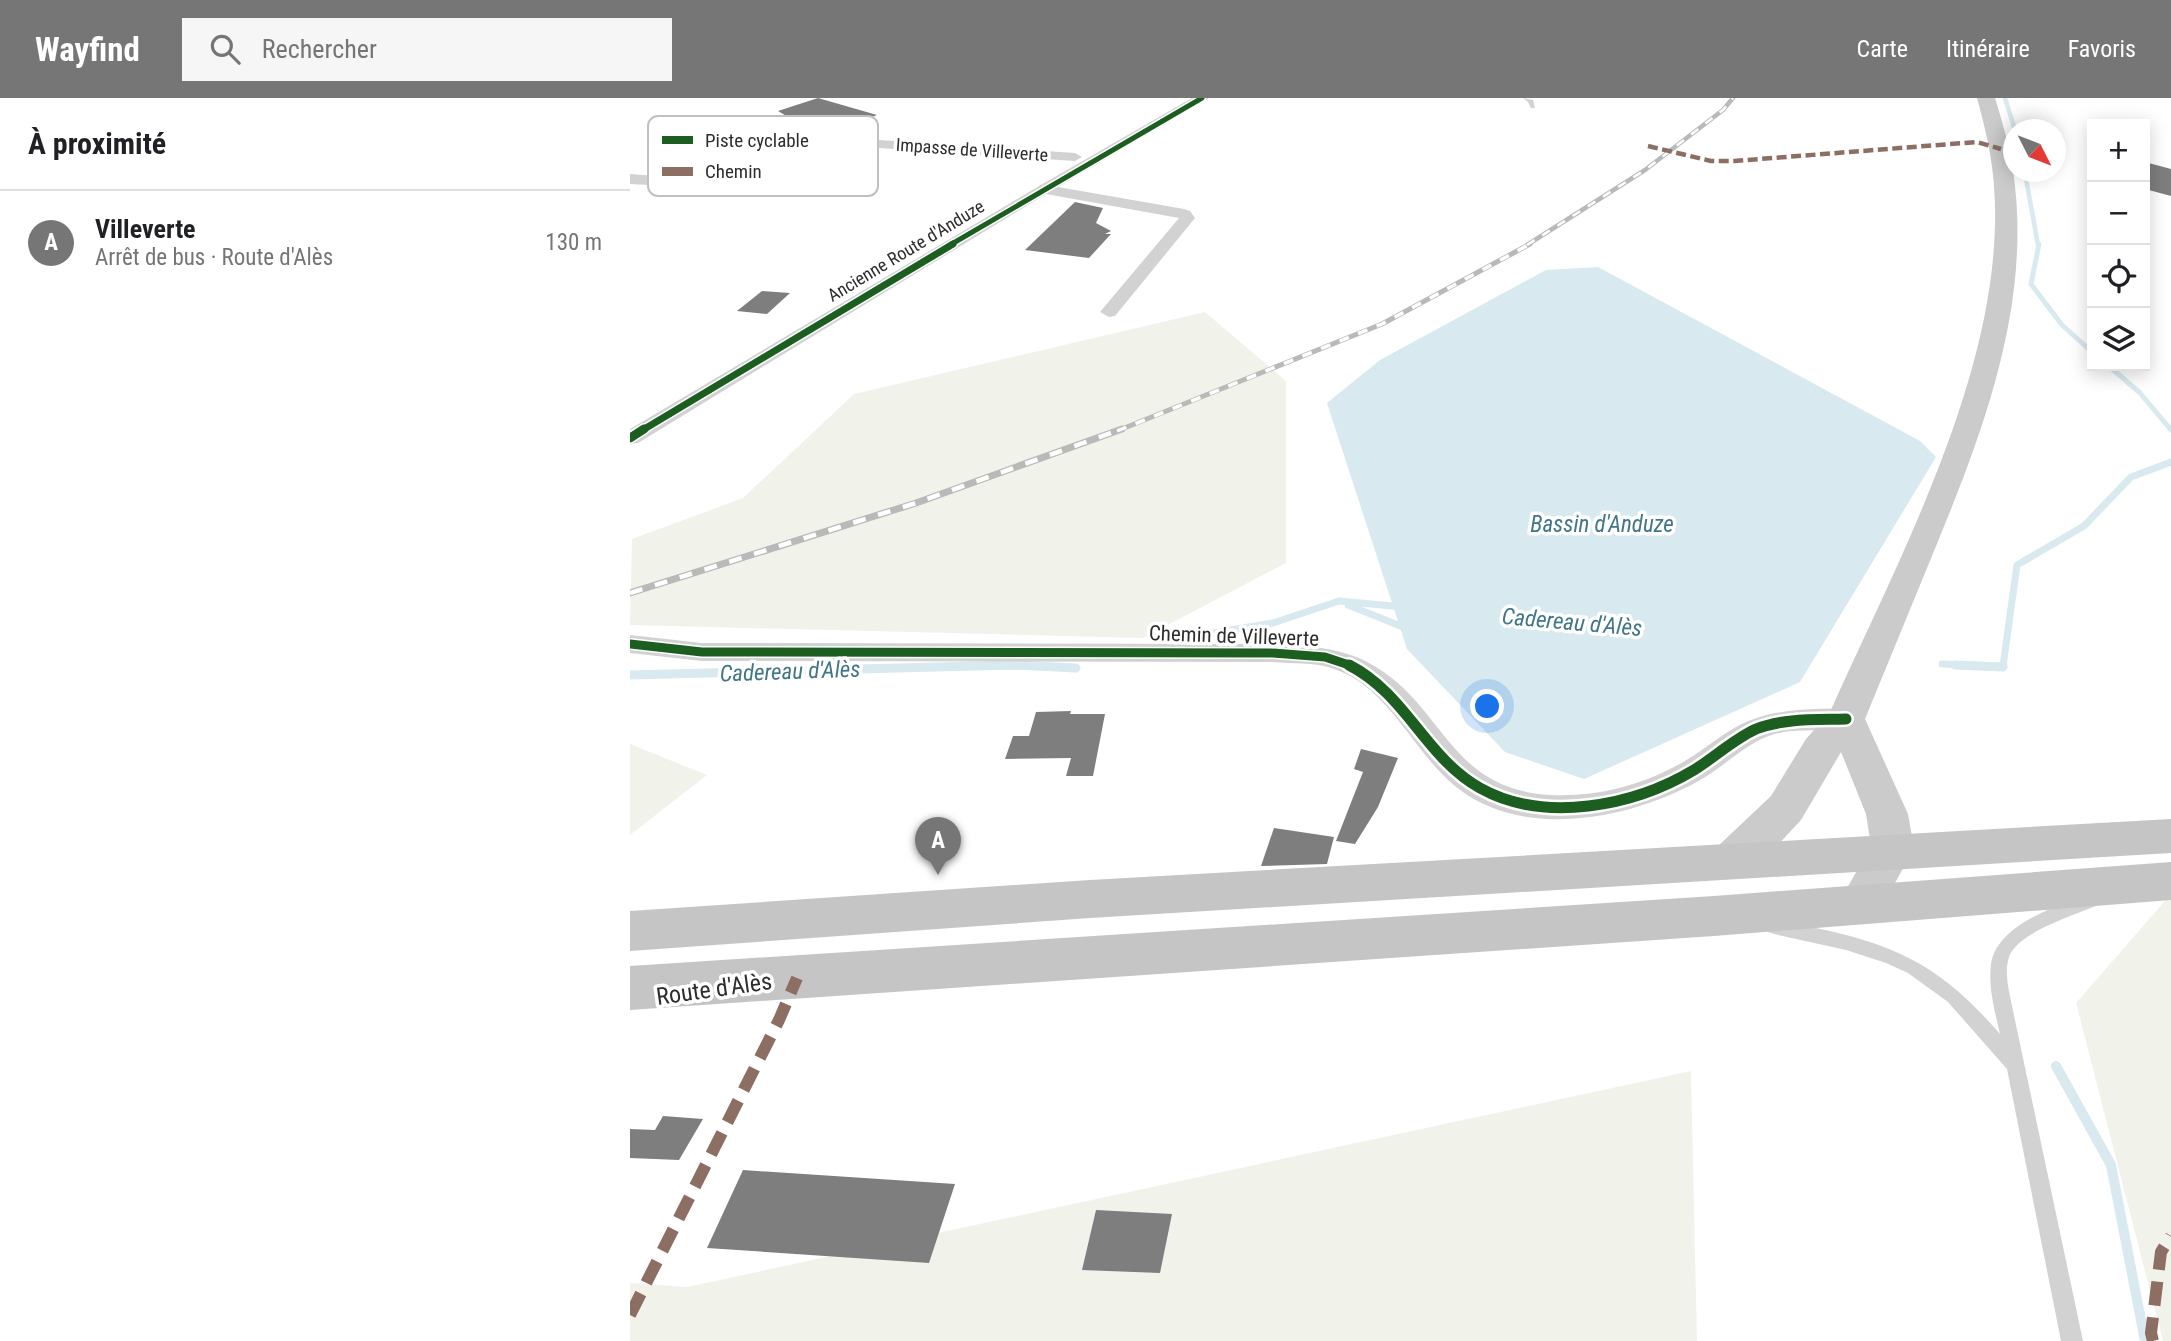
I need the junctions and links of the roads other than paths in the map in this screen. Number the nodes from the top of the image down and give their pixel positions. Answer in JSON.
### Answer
{"nodes":[{"id":1,"x":1202,"y":98,"type":"edge"},
{"id":2,"x":1525,"y":98,"type":"edge"},
{"id":3,"x":1986,"y":98,"type":"edge"},
{"id":4,"x":1533,"y":107,"type":"dead end"},
{"id":5,"x":878,"y":144,"type":"edge"},
{"id":6,"x":1075,"y":157,"type":"dead end"},
{"id":7,"x":630,"y":178,"type":"edge"},
{"id":8,"x":648,"y":179,"type":"edge"},
{"id":9,"x":1044,"y":189,"type":"junction"},
{"id":10,"x":1109,"y":312,"type":"dead end"},
{"id":11,"x":630,"y":438,"type":"edge"},
{"id":12,"x":630,"y":644,"type":"edge"},
{"id":13,"x":1846,"y":719,"type":"junction"},
{"id":14,"x":2171,"y":836,"type":"edge"},
{"id":15,"x":1894,"y":848,"type":"junction"},
{"id":16,"x":1731,"y":861,"type":"junction"},
{"id":17,"x":2171,"y":881,"type":"edge"},
{"id":18,"x":2126,"y":885,"type":"junction"},
{"id":19,"x":1860,"y":904,"type":"junction"},
{"id":20,"x":630,"y":911,"type":"edge"},
{"id":21,"x":1714,"y":916,"type":"junction"},
{"id":22,"x":758,"y":921,"type":"junction"},
{"id":23,"x":630,"y":931,"type":"edge"},
{"id":24,"x":797,"y":978,"type":"junction"},
{"id":25,"x":630,"y":988,"type":"edge"},
{"id":26,"x":630,"y":1000,"type":"edge"},
{"id":27,"x":2016,"y":1066,"type":"junction"},
{"id":28,"x":2072,"y":1341,"type":"edge"}],
"edges":[{"from":1,"to":9,"type":"street","name":"Ancienne Route d'Anduze"},
{"from":2,"to":4,"type":"lane"},
{"from":3,"to":13,"type":"main road"},
{"from":5,"to":6,"type":"street","name":"Impasse de Villeverte"},
{"from":7,"to":8,"type":"street","name":"Impasse de Villeverte"},
{"from":9,"to":10,"type":"street"},
{"from":9,"to":11,"type":"street","name":"Ancienne Route d'Anduze"},
{"from":12,"to":13,"type":"street","name":"Chemin de Villeverte"},
{"from":13,"to":15,"type":"main road"},
{"from":13,"to":16,"type":"main road"},
{"from":14,"to":15,"type":"main road"},
{"from":15,"to":16,"type":"main road"},
{"from":15,"to":19,"type":"main road"},
{"from":16,"to":22,"type":"main road"},
{"from":17,"to":18,"type":"main road"},
{"from":18,"to":19,"type":"main road"},
{"from":18,"to":27,"type":"lane"},
{"from":19,"to":21,"type":"main road"},
{"from":20,"to":22,"type":"main road"},
{"from":21,"to":24,"type":"main road"},
{"from":21,"to":27,"type":"lane"},
{"from":22,"to":23,"type":"main road"},
{"from":24,"to":25,"type":"main road"},
{"from":24,"to":26,"type":"main road","name":"Route d'Alès"},
{"from":27,"to":28,"type":"lane"}]}
